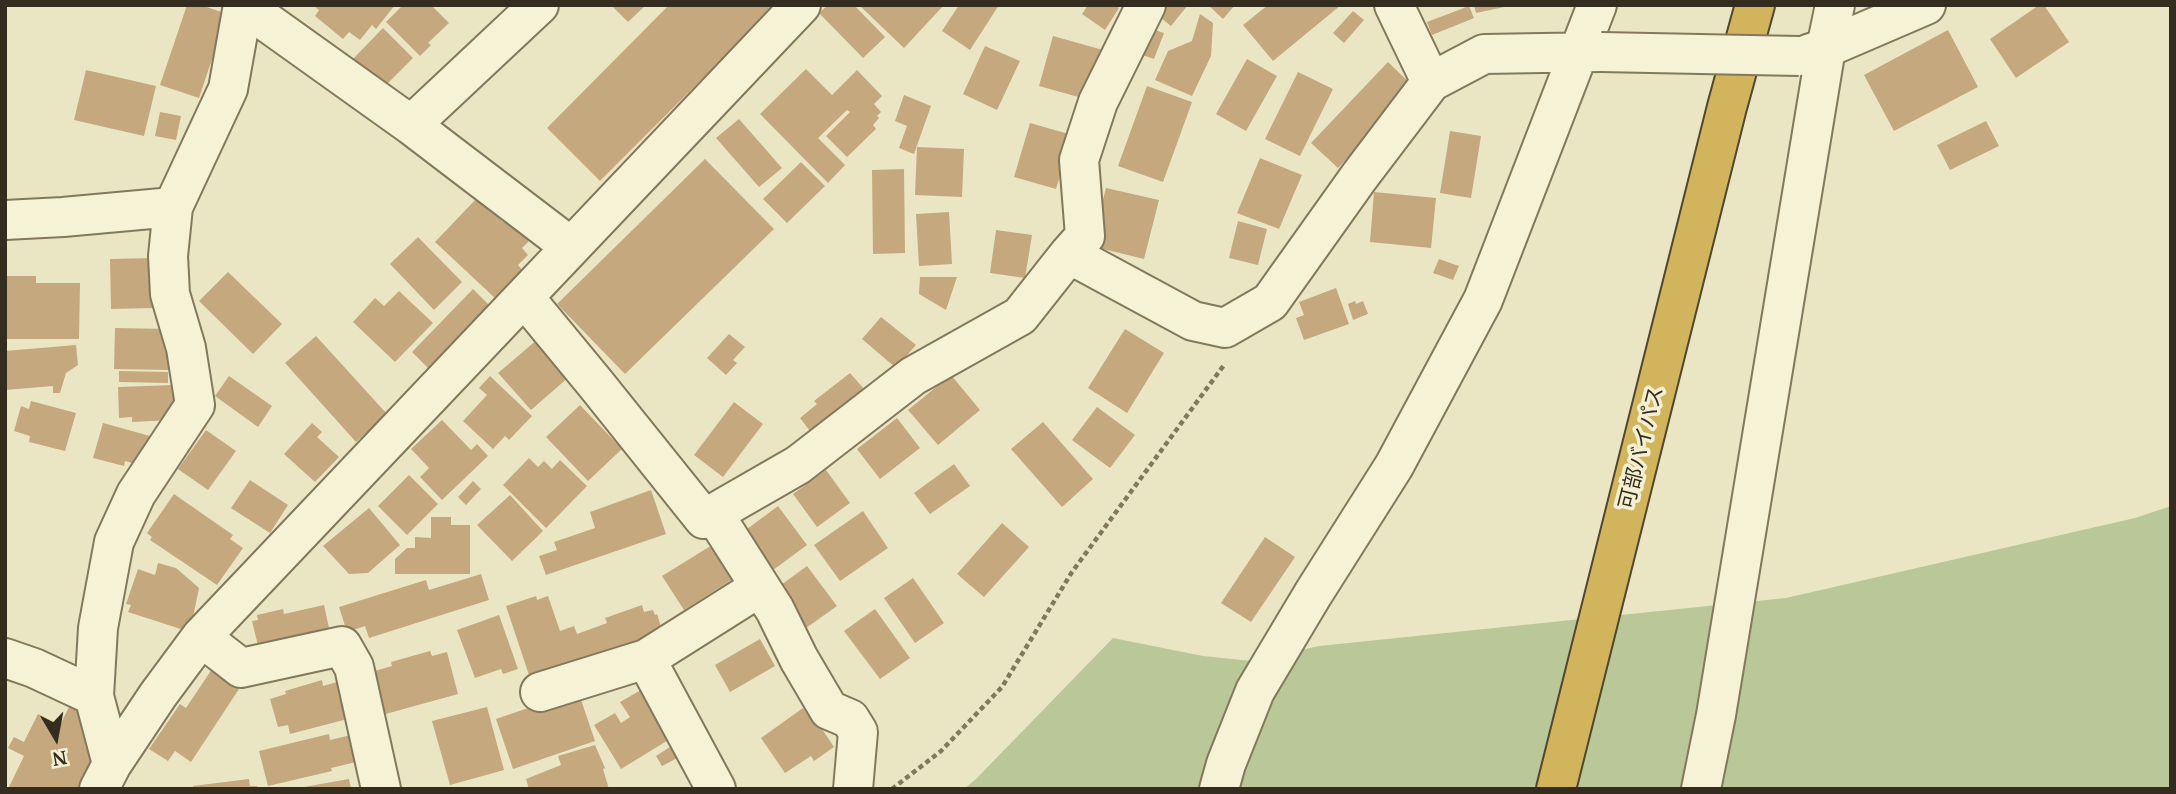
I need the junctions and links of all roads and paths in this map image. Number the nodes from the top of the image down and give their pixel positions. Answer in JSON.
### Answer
{"nodes":[{"id":1,"x":243,"y":5,"type":"edge"},
{"id":2,"x":539,"y":5,"type":"edge"},
{"id":3,"x":801,"y":5,"type":"edge"},
{"id":4,"x":1146,"y":5,"type":"edge"},
{"id":5,"x":1394,"y":5,"type":"edge"},
{"id":6,"x":1597,"y":5,"type":"edge"},
{"id":7,"x":1745,"y":5,"type":"edge"},
{"id":8,"x":1755,"y":5,"type":"edge"},
{"id":9,"x":1835,"y":5,"type":"edge"},
{"id":10,"x":1926,"y":5,"type":"edge"},
{"id":11,"x":1590,"y":52,"type":"junction"},
{"id":12,"x":1813,"y":52,"type":"junction"},
{"id":13,"x":1431,"y":82,"type":"junction"},
{"id":14,"x":1727,"y":107,"type":"junction"},
{"id":15,"x":411,"y":125,"type":"junction"},
{"id":16,"x":173,"y":207,"type":"junction"},
{"id":17,"x":5,"y":220,"type":"edge"},
{"id":18,"x":571,"y":247,"type":"junction"},
{"id":19,"x":1069,"y":254,"type":"junction"},
{"id":20,"x":524,"y":297,"type":"junction"},
{"id":21,"x":1230,"y":356,"type":"dead end"},
{"id":22,"x":714,"y":514,"type":"junction"},
{"id":23,"x":760,"y":586,"type":"junction"},
{"id":24,"x":201,"y":636,"type":"junction"},
{"id":25,"x":5,"y":658,"type":"edge"},
{"id":26,"x":646,"y":659,"type":"junction"},
{"id":27,"x":540,"y":692,"type":"dead end"},
{"id":28,"x":94,"y":696,"type":"junction"},
{"id":29,"x":105,"y":776,"type":"edge"},
{"id":30,"x":381,"y":789,"type":"edge"},
{"id":31,"x":716,"y":789,"type":"edge"},
{"id":32,"x":853,"y":789,"type":"edge"},
{"id":33,"x":892,"y":789,"type":"edge"},
{"id":34,"x":1219,"y":789,"type":"edge"},
{"id":35,"x":1556,"y":789,"type":"edge"},
{"id":36,"x":1701,"y":789,"type":"edge"}],
"edges":[{"from":1,"to":15,"type":"street"},
{"from":1,"to":16,"type":"street"},
{"from":2,"to":15,"type":"street"},
{"from":3,"to":18,"type":"street"},
{"from":4,"to":19,"type":"street"},
{"from":5,"to":13,"type":"street"},
{"from":6,"to":11,"type":"street"},
{"from":7,"to":14,"type":"highway","name":"可部バイパス"},
{"from":8,"to":14,"type":"highway","name":"可部バイパス"},
{"from":9,"to":12,"type":"street"},
{"from":10,"to":12,"type":"street"},
{"from":11,"to":12,"type":"street","bridge":true},
{"from":11,"to":13,"type":"street"},
{"from":11,"to":34,"type":"street"},
{"from":12,"to":36,"type":"street"},
{"from":13,"to":19,"type":"street"},
{"from":14,"to":35,"type":"highway","name":"可部バイパス"},
{"from":15,"to":18,"type":"street"},
{"from":16,"to":17,"type":"street"},
{"from":16,"to":28,"type":"street"},
{"from":18,"to":20,"type":"street"},
{"from":19,"to":22,"type":"street"},
{"from":20,"to":22,"type":"street"},
{"from":20,"to":24,"type":"street"},
{"from":21,"to":33,"type":"path"},
{"from":22,"to":23,"type":"street"},
{"from":23,"to":26,"type":"street"},
{"from":23,"to":32,"type":"street"},
{"from":24,"to":29,"type":"street"},
{"from":24,"to":30,"type":"street"},
{"from":25,"to":28,"type":"street"},
{"from":26,"to":27,"type":"street"},
{"from":26,"to":31,"type":"street"},
{"from":28,"to":29,"type":"street"}]}
